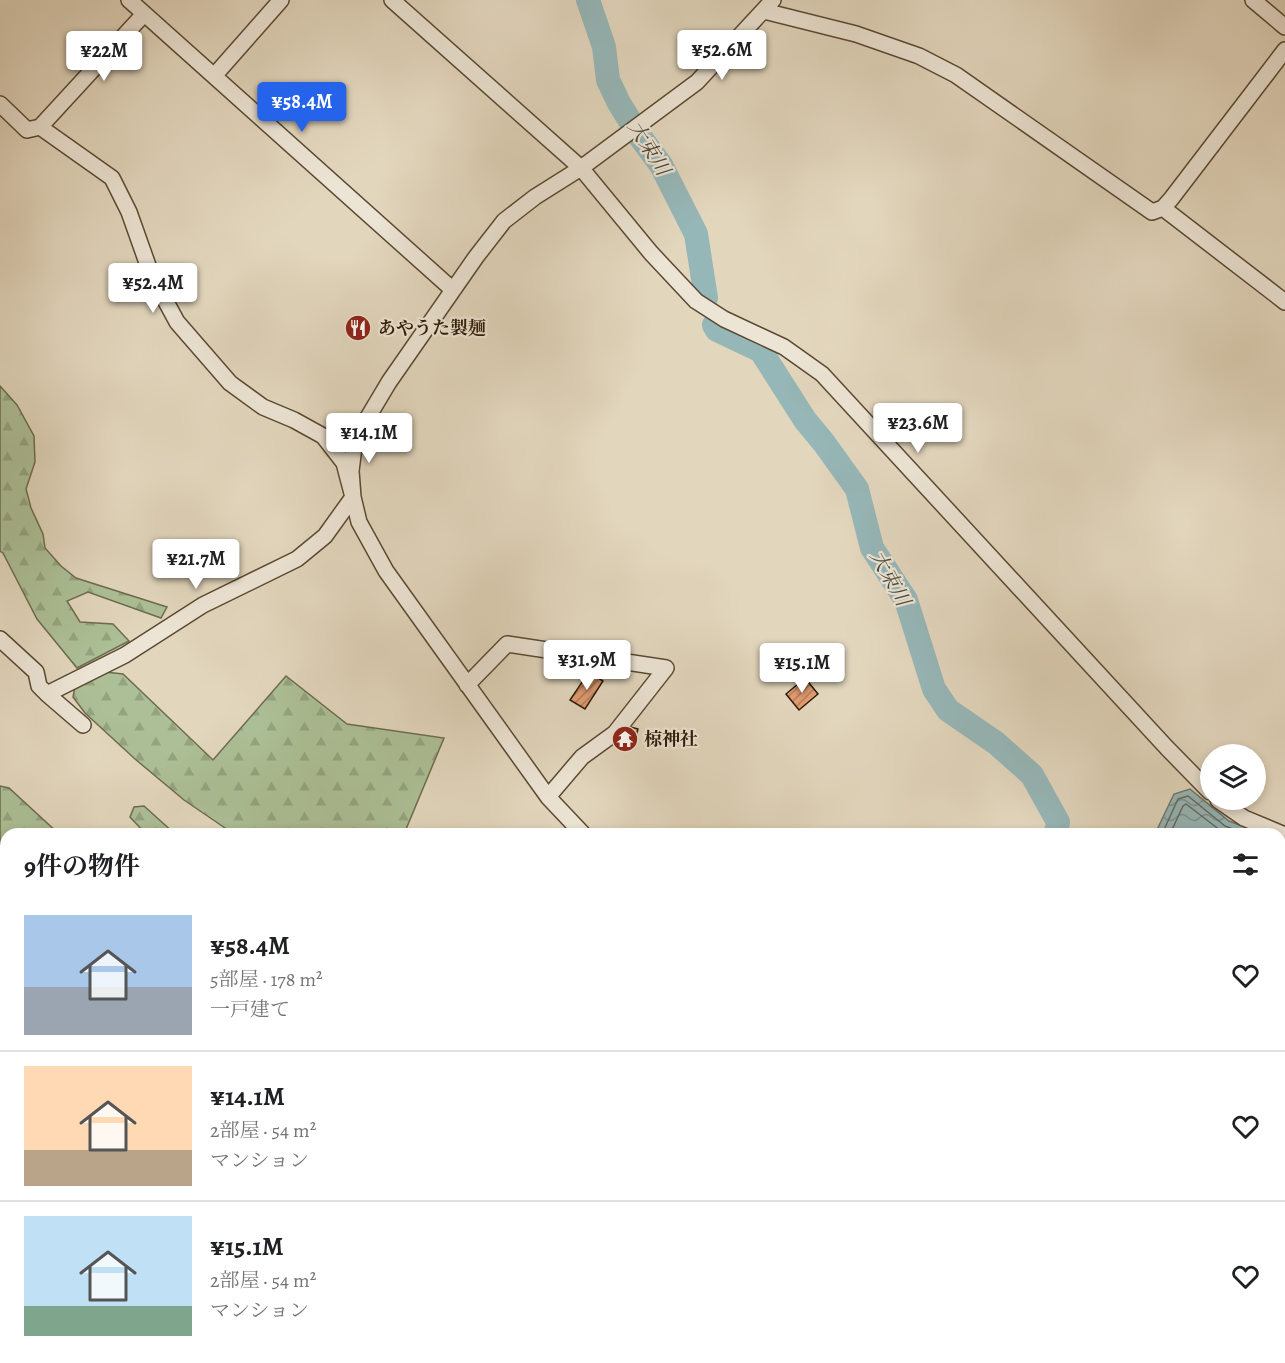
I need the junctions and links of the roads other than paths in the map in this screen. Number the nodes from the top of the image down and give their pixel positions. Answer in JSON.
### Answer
{"nodes":[{"id":1,"x":129,"y":0,"type":"edge"},
{"id":2,"x":281,"y":0,"type":"edge"},
{"id":3,"x":392,"y":0,"type":"edge"},
{"id":4,"x":1252,"y":0,"type":"edge"},
{"id":5,"x":769,"y":5,"type":"edge"},
{"id":6,"x":144,"y":14,"type":"junction"},
{"id":7,"x":1285,"y":27,"type":"edge"},
{"id":8,"x":1285,"y":50,"type":"edge"},
{"id":9,"x":214,"y":76,"type":"junction"},
{"id":10,"x":0,"y":104,"type":"edge"},
{"id":11,"x":40,"y":127,"type":"junction"},
{"id":12,"x":581,"y":168,"type":"junction"},
{"id":13,"x":1163,"y":207,"type":"junction"},
{"id":14,"x":453,"y":290,"type":"junction"},
{"id":15,"x":1285,"y":302,"type":"edge"},
{"id":16,"x":353,"y":497,"type":"junction"},
{"id":17,"x":0,"y":639,"type":"edge"},
{"id":18,"x":467,"y":685,"type":"junction"},
{"id":19,"x":47,"y":694,"type":"junction"},
{"id":20,"x":83,"y":725,"type":"dead end"},
{"id":21,"x":1200,"y":782,"type":"edge"},
{"id":22,"x":548,"y":797,"type":"junction"},
{"id":23,"x":1232,"y":810,"type":"edge"},
{"id":24,"x":577,"y":828,"type":"edge"},
{"id":25,"x":1268,"y":828,"type":"edge"}],
"edges":[{"from":1,"to":6,"type":"street"},
{"from":2,"to":9,"type":"street"},
{"from":3,"to":12,"type":"street"},
{"from":4,"to":7,"type":"street"},
{"from":5,"to":12,"type":"street"},
{"from":5,"to":13,"type":"street"},
{"from":6,"to":9,"type":"street"},
{"from":6,"to":11,"type":"street"},
{"from":8,"to":13,"type":"street"},
{"from":9,"to":14,"type":"street"},
{"from":10,"to":11,"type":"street"},
{"from":11,"to":16,"type":"street"},
{"from":12,"to":14,"type":"street"},
{"from":12,"to":21,"type":"street"},
{"from":13,"to":15,"type":"street"},
{"from":14,"to":16,"type":"street"},
{"from":16,"to":18,"type":"street"},
{"from":16,"to":19,"type":"street"},
{"from":17,"to":19,"type":"street"},
{"from":18,"to":22,"type":"street"},
{"from":18,"to":22,"type":"street"},
{"from":19,"to":20,"type":"street"},
{"from":22,"to":24,"type":"street"},
{"from":23,"to":25,"type":"street"}]}
